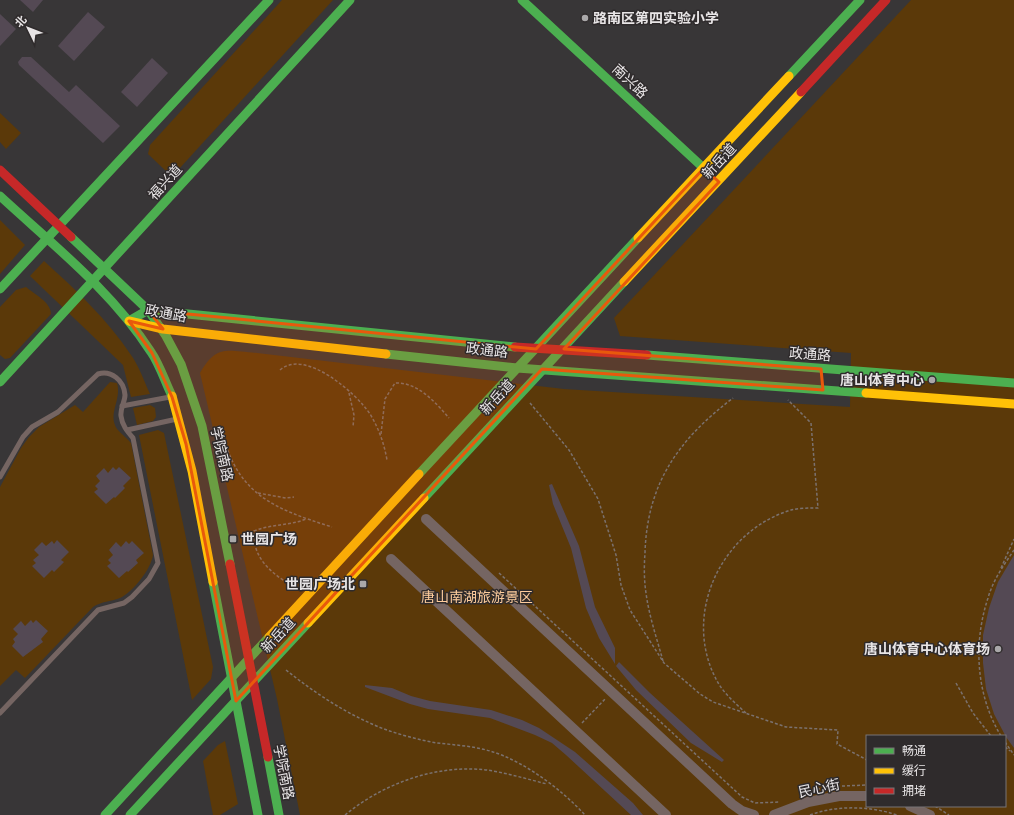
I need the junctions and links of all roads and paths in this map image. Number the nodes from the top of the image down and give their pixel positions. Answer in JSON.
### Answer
{"nodes":[{"id":1,"x":269,"y":0,"type":"edge"},
{"id":2,"x":350,"y":0,"type":"edge"},
{"id":3,"x":522,"y":0,"type":"edge"},
{"id":4,"x":860,"y":0,"type":"edge"},
{"id":5,"x":886,"y":0,"type":"edge"},
{"id":6,"x":704,"y":168,"type":"junction"},
{"id":7,"x":0,"y":170,"type":"edge"},
{"id":8,"x":719,"y":182,"type":"junction"},
{"id":9,"x":0,"y":196,"type":"edge"},
{"id":10,"x":59,"y":226,"type":"junction"},
{"id":11,"x":47,"y":238,"type":"junction"},
{"id":12,"x":105,"y":268,"type":"junction"},
{"id":13,"x":92,"y":282,"type":"junction"},
{"id":14,"x":0,"y":289,"type":"edge"},
{"id":15,"x":148,"y":310,"type":"junction"},
{"id":16,"x":130,"y":321,"type":"junction"},
{"id":17,"x":163,"y":329,"type":"junction"},
{"id":18,"x":536,"y":349,"type":"junction"},
{"id":19,"x":564,"y":349,"type":"junction"},
{"id":20,"x":0,"y":366,"type":"edge"},
{"id":21,"x":517,"y":368,"type":"junction"},
{"id":22,"x":542,"y":369,"type":"junction"},
{"id":23,"x":280,"y":370,"type":"dead end"},
{"id":24,"x":8,"y":373,"type":"junction"},
{"id":25,"x":822,"y":379,"type":"junction"},
{"id":26,"x":0,"y":382,"type":"edge"},
{"id":27,"x":1014,"y":383,"type":"edge"},
{"id":28,"x":349,"y":392,"type":"junction"},
{"id":29,"x":172,"y":397,"type":"junction"},
{"id":30,"x":733,"y":398,"type":"dead end"},
{"id":31,"x":788,"y":400,"type":"dead end"},
{"id":32,"x":530,"y":403,"type":"dead end"},
{"id":33,"x":1014,"y":404,"type":"edge"},
{"id":34,"x":122,"y":406,"type":"junction"},
{"id":35,"x":449,"y":418,"type":"dead end"},
{"id":36,"x":179,"y":419,"type":"junction"},
{"id":37,"x":353,"y":427,"type":"dead end"},
{"id":38,"x":127,"y":430,"type":"junction"},
{"id":39,"x":222,"y":431,"type":"dead end"},
{"id":40,"x":381,"y":434,"type":"junction"},
{"id":41,"x":386,"y":460,"type":"dead end"},
{"id":42,"x":0,"y":477,"type":"edge"},
{"id":43,"x":258,"y":493,"type":"junction"},
{"id":44,"x":294,"y":496,"type":"dead end"},
{"id":45,"x":426,"y":519,"type":"dead end"},
{"id":46,"x":306,"y":520,"type":"junction"},
{"id":47,"x":332,"y":527,"type":"dead end"},
{"id":48,"x":1014,"y":539,"type":"edge"},
{"id":49,"x":1014,"y":550,"type":"edge"},
{"id":50,"x":391,"y":559,"type":"dead end"},
{"id":51,"x":497,"y":571,"type":"dead end"},
{"id":52,"x":999,"y":572,"type":"junction"},
{"id":53,"x":296,"y":588,"type":"dead end"},
{"id":54,"x":249,"y":660,"type":"junction"},
{"id":55,"x":664,"y":663,"type":"junction"},
{"id":56,"x":286,"y":670,"type":"dead end"},
{"id":57,"x":231,"y":678,"type":"junction"},
{"id":58,"x":253,"y":683,"type":"junction"},
{"id":59,"x":956,"y":683,"type":"dead end"},
{"id":60,"x":615,"y":687,"type":"junction"},
{"id":61,"x":236,"y":701,"type":"junction"},
{"id":62,"x":0,"y":713,"type":"edge"},
{"id":63,"x":748,"y":714,"type":"junction"},
{"id":64,"x":575,"y":731,"type":"junction"},
{"id":65,"x":990,"y":735,"type":"edge"},
{"id":66,"x":1001,"y":735,"type":"edge"},
{"id":67,"x":1006,"y":743,"type":"edge"},
{"id":68,"x":1006,"y":748,"type":"edge"},
{"id":69,"x":1012,"y":752,"type":"junction"},
{"id":70,"x":1014,"y":755,"type":"edge"},
{"id":71,"x":866,"y":759,"type":"edge"},
{"id":72,"x":548,"y":784,"type":"junction"},
{"id":73,"x":866,"y":785,"type":"edge"},
{"id":74,"x":807,"y":792,"type":"dead end"},
{"id":75,"x":866,"y":796,"type":"edge"},
{"id":76,"x":782,"y":801,"type":"dead end"},
{"id":77,"x":912,"y":807,"type":"edge"},
{"id":78,"x":937,"y":807,"type":"edge"},
{"id":79,"x":105,"y":815,"type":"edge"},
{"id":80,"x":130,"y":815,"type":"edge"},
{"id":81,"x":258,"y":815,"type":"edge"},
{"id":82,"x":278,"y":815,"type":"edge"},
{"id":83,"x":345,"y":815,"type":"edge"},
{"id":84,"x":585,"y":815,"type":"edge"},
{"id":85,"x":666,"y":815,"type":"edge"},
{"id":86,"x":754,"y":815,"type":"edge"},
{"id":87,"x":774,"y":815,"type":"edge"},
{"id":88,"x":778,"y":815,"type":"edge"},
{"id":89,"x":810,"y":815,"type":"edge"},
{"id":90,"x":897,"y":815,"type":"edge"},
{"id":91,"x":930,"y":815,"type":"edge"},
{"id":92,"x":949,"y":815,"type":"edge"}],
"edges":[{"from":1,"to":10,"type":"main road"},
{"from":2,"to":12,"type":"main road","name":"福兴道"},
{"from":3,"to":6,"type":"main road","name":"南兴路"},
{"from":4,"to":6,"type":"main road","name":"新岳道"},
{"from":5,"to":8,"type":"main road","name":"新岳道"},
{"from":6,"to":8,"type":"main road","name":"南兴路"},
{"from":6,"to":18,"type":"main road","name":"新岳道"},
{"from":7,"to":10,"type":"main road","name":"学院南路"},
{"from":8,"to":19,"type":"main road","name":"新岳道"},
{"from":9,"to":11,"type":"main road"},
{"from":10,"to":11,"type":"main road"},
{"from":10,"to":12,"type":"main road","name":"学院南路"},
{"from":11,"to":13,"type":"main road"},
{"from":11,"to":14,"type":"main road"},
{"from":12,"to":13,"type":"main road","name":"福兴道"},
{"from":12,"to":15,"type":"main road","name":"学院南路"},
{"from":13,"to":16,"type":"main road"},
{"from":13,"to":24,"type":"main road","name":"福兴道"},
{"from":15,"to":16,"type":"main road","name":"政通路"},
{"from":15,"to":17,"type":"main road","name":"学院南路"},
{"from":15,"to":18,"type":"main road","name":"政通路"},
{"from":16,"to":17,"type":"main road","name":"政通路"},
{"from":16,"to":29,"type":"main road"},
{"from":17,"to":21,"type":"main road","name":"政通路"},
{"from":17,"to":54,"type":"main road","name":"学院南路"},
{"from":18,"to":19,"type":"main road","name":"政通路"},
{"from":18,"to":21,"type":"main road","name":"新岳道"},
{"from":19,"to":22,"type":"main road","name":"新岳道"},
{"from":19,"to":25,"type":"main road","name":"政通路"},
{"from":20,"to":24,"type":"main road"},
{"from":21,"to":22,"type":"main road","name":"政通路"},
{"from":21,"to":54,"type":"main road","name":"新岳道"},
{"from":22,"to":25,"type":"main road","name":"政通路"},
{"from":22,"to":58,"type":"main road","name":"新岳道"},
{"from":23,"to":28,"type":"path"},
{"from":24,"to":26,"type":"main road","name":"福兴道"},
{"from":25,"to":27,"type":"main road","name":"政通路"},
{"from":25,"to":33,"type":"main road","name":"政通路"},
{"from":28,"to":37,"type":"path"},
{"from":28,"to":40,"type":"path"},
{"from":29,"to":34,"type":"lane"},
{"from":29,"to":36,"type":"main road"},
{"from":30,"to":55,"type":"path"},
{"from":31,"to":63,"type":"path"},
{"from":32,"to":55,"type":"path"},
{"from":34,"to":38,"type":"lane"},
{"from":34,"to":42,"type":"lane"},
{"from":35,"to":40,"type":"path"},
{"from":36,"to":38,"type":"lane"},
{"from":36,"to":57,"type":"main road"},
{"from":38,"to":62,"type":"lane"},
{"from":39,"to":43,"type":"path"},
{"from":40,"to":41,"type":"path"},
{"from":43,"to":44,"type":"path"},
{"from":43,"to":46,"type":"path"},
{"from":45,"to":60,"type":"street"},
{"from":46,"to":47,"type":"path"},
{"from":46,"to":53,"type":"path"},
{"from":48,"to":52,"type":"path"},
{"from":49,"to":52,"type":"path"},
{"from":50,"to":64,"type":"street"},
{"from":51,"to":60,"type":"path"},
{"from":52,"to":66,"type":"path"},
{"from":54,"to":57,"type":"main road","name":"新岳道"},
{"from":54,"to":58,"type":"main road","name":"学院南路"},
{"from":55,"to":63,"type":"path"},
{"from":56,"to":72,"type":"path"},
{"from":57,"to":61,"type":"main road"},
{"from":57,"to":79,"type":"main road","name":"新岳道"},
{"from":58,"to":61,"type":"main road","name":"新岳道"},
{"from":58,"to":82,"type":"main road","name":"学院南路"},
{"from":59,"to":65,"type":"path"},
{"from":60,"to":64,"type":"path"},
{"from":60,"to":76,"type":"path"},
{"from":60,"to":86,"type":"street"},
{"from":61,"to":80,"type":"main road","name":"新岳道"},
{"from":61,"to":81,"type":"main road"},
{"from":63,"to":71,"type":"path"},
{"from":64,"to":85,"type":"street"},
{"from":67,"to":69,"type":"path"},
{"from":68,"to":69,"type":"path"},
{"from":69,"to":70,"type":"path"},
{"from":72,"to":83,"type":"path"},
{"from":72,"to":84,"type":"path"},
{"from":73,"to":74,"type":"path"},
{"from":75,"to":88,"type":"street","name":"民心街"},
{"from":77,"to":91,"type":"street"},
{"from":78,"to":92,"type":"path"},
{"from":87,"to":88,"type":"street"},
{"from":89,"to":90,"type":"path"}]}
